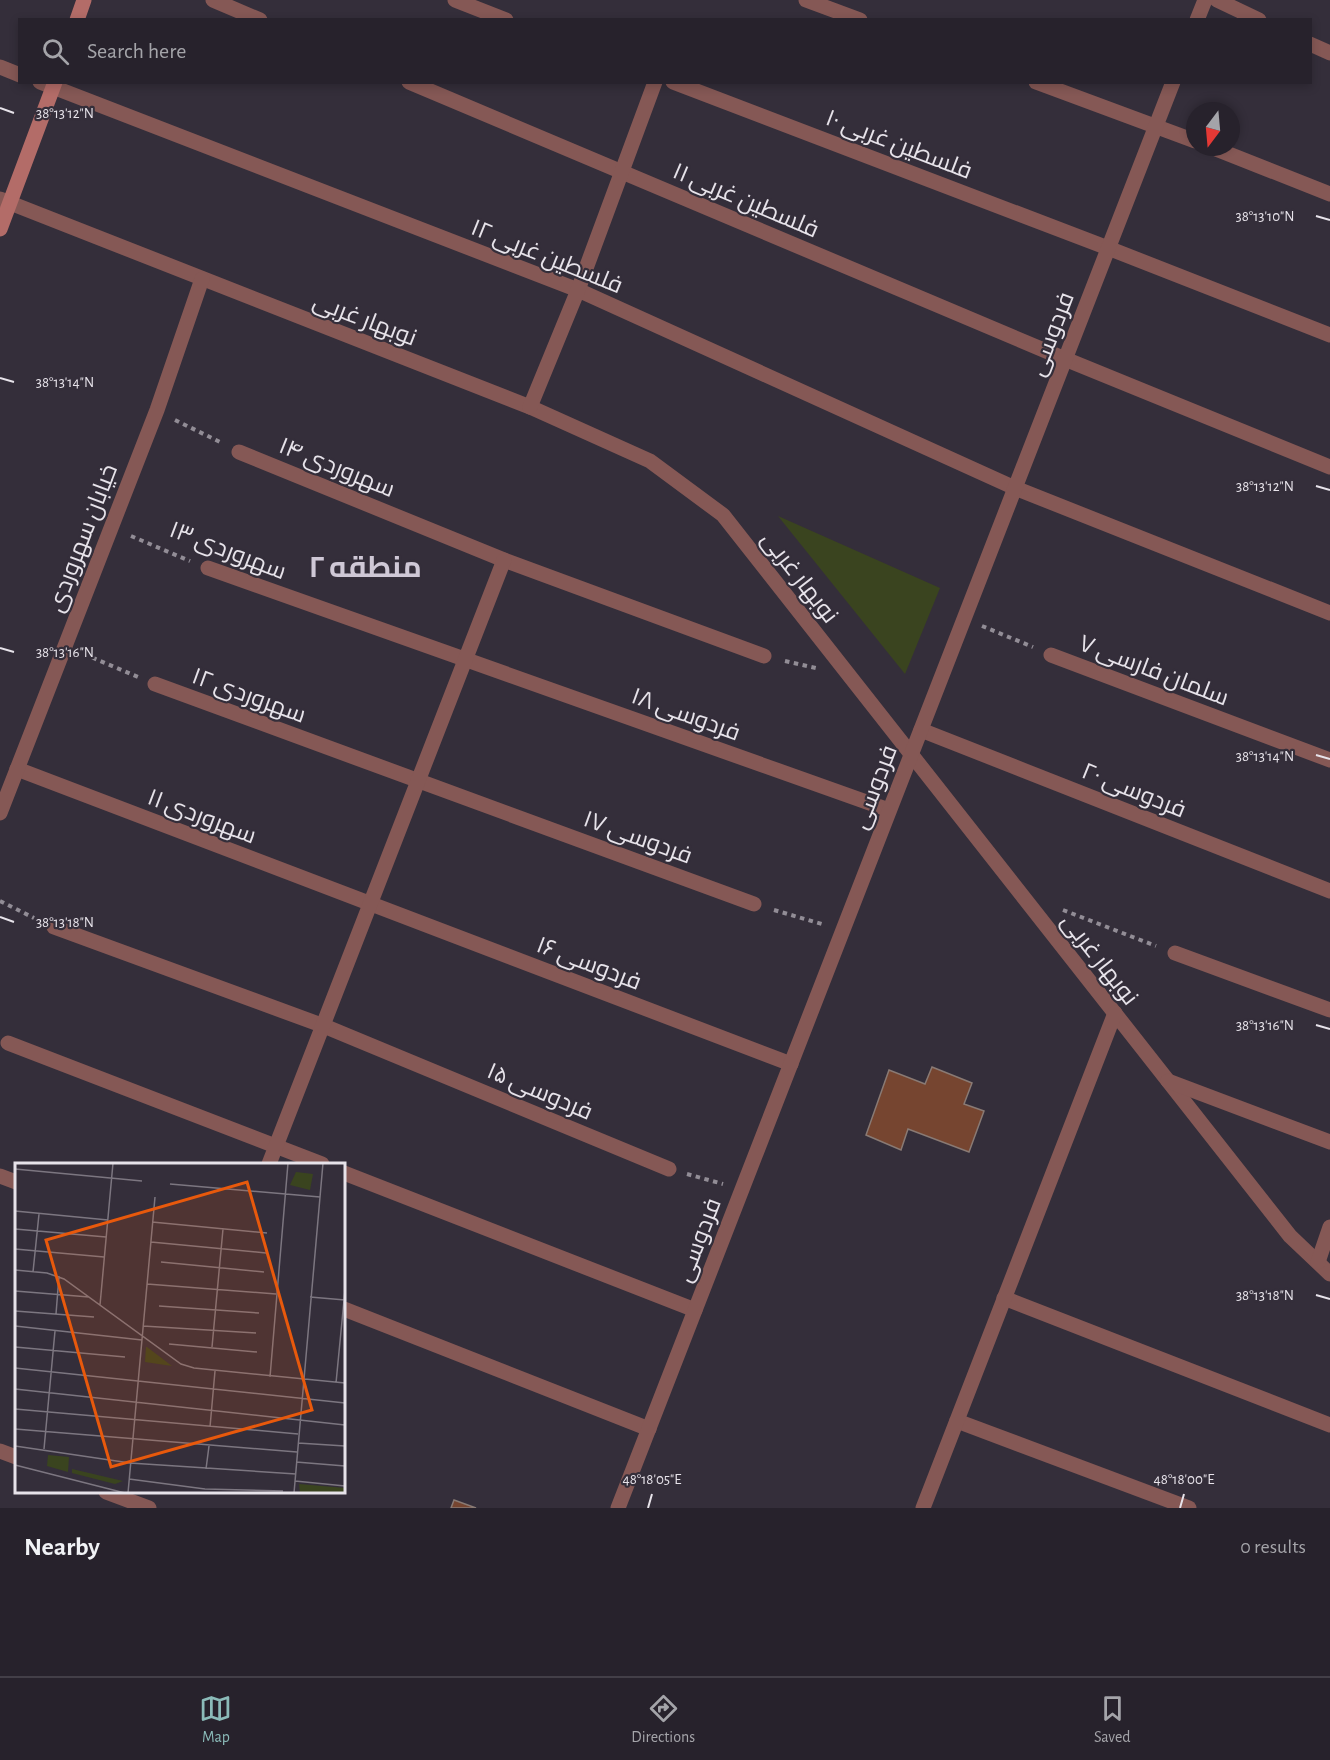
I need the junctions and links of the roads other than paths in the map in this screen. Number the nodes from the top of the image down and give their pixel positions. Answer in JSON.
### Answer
{"nodes":[{"id":1,"x":84,"y":0,"type":"edge"},
{"id":2,"x":213,"y":0,"type":"edge"},
{"id":3,"x":455,"y":0,"type":"edge"},
{"id":4,"x":806,"y":0,"type":"edge"},
{"id":5,"x":1205,"y":0,"type":"edge"},
{"id":6,"x":1217,"y":0,"type":"edge"},
{"id":7,"x":78,"y":18,"type":"edge"},
{"id":8,"x":255,"y":18,"type":"edge"},
{"id":9,"x":501,"y":18,"type":"edge"},
{"id":10,"x":855,"y":18,"type":"edge"},
{"id":11,"x":1198,"y":18,"type":"edge"},
{"id":12,"x":1255,"y":18,"type":"edge"},
{"id":13,"x":1312,"y":44,"type":"edge"},
{"id":14,"x":1330,"y":53,"type":"edge"},
{"id":15,"x":0,"y":67,"type":"edge"},
{"id":16,"x":18,"y":74,"type":"edge"},
{"id":17,"x":49,"y":84,"type":"edge"},
{"id":18,"x":414,"y":84,"type":"edge"},
{"id":19,"x":654,"y":84,"type":"edge"},
{"id":20,"x":678,"y":84,"type":"edge"},
{"id":21,"x":1042,"y":84,"type":"edge"},
{"id":22,"x":1172,"y":84,"type":"edge"},
{"id":23,"x":1156,"y":125,"type":"junction"},
{"id":24,"x":1186,"y":137,"type":"edge"},
{"id":25,"x":1234,"y":156,"type":"edge"},
{"id":26,"x":622,"y":173,"type":"junction"},
{"id":27,"x":1330,"y":194,"type":"edge"},
{"id":28,"x":5,"y":201,"type":"edge"},
{"id":29,"x":0,"y":229,"type":"edge"},
{"id":30,"x":1108,"y":248,"type":"junction"},
{"id":31,"x":202,"y":279,"type":"junction"},
{"id":32,"x":578,"y":290,"type":"junction"},
{"id":33,"x":1330,"y":335,"type":"edge"},
{"id":34,"x":1065,"y":359,"type":"junction"},
{"id":35,"x":530,"y":407,"type":"junction"},
{"id":36,"x":239,"y":452,"type":"road end"},
{"id":37,"x":1330,"y":467,"type":"edge"},
{"id":38,"x":1015,"y":488,"type":"junction"},
{"id":39,"x":504,"y":560,"type":"junction"},
{"id":40,"x":208,"y":568,"type":"road end"},
{"id":41,"x":1330,"y":613,"type":"edge"},
{"id":42,"x":1051,"y":655,"type":"road end"},
{"id":43,"x":764,"y":657,"type":"road end"},
{"id":44,"x":467,"y":660,"type":"junction"},
{"id":45,"x":155,"y":684,"type":"road end"},
{"id":46,"x":921,"y":730,"type":"junction"},
{"id":47,"x":911,"y":754,"type":"junction"},
{"id":48,"x":1330,"y":760,"type":"edge"},
{"id":49,"x":17,"y":770,"type":"junction"},
{"id":50,"x":420,"y":781,"type":"junction"},
{"id":51,"x":889,"y":810,"type":"junction"},
{"id":52,"x":0,"y":813,"type":"edge"},
{"id":53,"x":1330,"y":891,"type":"edge"},
{"id":54,"x":371,"y":904,"type":"junction"},
{"id":55,"x":754,"y":904,"type":"road end"},
{"id":56,"x":54,"y":927,"type":"road end"},
{"id":57,"x":1175,"y":953,"type":"road end"},
{"id":58,"x":1330,"y":1010,"type":"edge"},
{"id":59,"x":1115,"y":1013,"type":"junction"},
{"id":60,"x":324,"y":1026,"type":"junction"},
{"id":61,"x":8,"y":1043,"type":"dead end"},
{"id":62,"x":791,"y":1064,"type":"junction"},
{"id":63,"x":1168,"y":1081,"type":"junction"},
{"id":64,"x":1330,"y":1142,"type":"edge"},
{"id":65,"x":276,"y":1147,"type":"junction"},
{"id":66,"x":269,"y":1163,"type":"edge"},
{"id":67,"x":319,"y":1163,"type":"edge"},
{"id":68,"x":669,"y":1169,"type":"road end"},
{"id":69,"x":345,"y":1173,"type":"edge"},
{"id":70,"x":0,"y":1176,"type":"edge"},
{"id":71,"x":15,"y":1182,"type":"edge"},
{"id":72,"x":1330,"y":1227,"type":"edge"},
{"id":73,"x":1318,"y":1262,"type":"junction"},
{"id":74,"x":1330,"y":1274,"type":"edge"},
{"id":75,"x":1004,"y":1298,"type":"junction"},
{"id":76,"x":345,"y":1309,"type":"edge"},
{"id":77,"x":695,"y":1310,"type":"junction"},
{"id":78,"x":957,"y":1421,"type":"junction"},
{"id":79,"x":1330,"y":1425,"type":"edge"},
{"id":80,"x":649,"y":1429,"type":"junction"},
{"id":81,"x":0,"y":1450,"type":"edge"},
{"id":82,"x":15,"y":1457,"type":"edge"},
{"id":83,"x":111,"y":1493,"type":"edge"},
{"id":84,"x":149,"y":1508,"type":"edge"},
{"id":85,"x":618,"y":1508,"type":"edge"},
{"id":86,"x":923,"y":1508,"type":"edge"},
{"id":87,"x":1189,"y":1508,"type":"edge"}],
"edges":[{"from":1,"to":7,"type":"main road"},
{"from":2,"to":8,"type":"street"},
{"from":3,"to":9,"type":"street"},
{"from":4,"to":10,"type":"street"},
{"from":5,"to":11,"type":"street"},
{"from":6,"to":12,"type":"street"},
{"from":13,"to":14,"type":"street"},
{"from":15,"to":16,"type":"street"},
{"from":17,"to":28,"type":"main road"},
{"from":17,"to":32,"type":"street","name":"فلسطین غربی ۱۲"},
{"from":18,"to":26,"type":"street","name":"فلسطین غربی ۱۱"},
{"from":19,"to":26,"type":"street"},
{"from":20,"to":30,"type":"street","name":"فلسطین غربی ۱۰"},
{"from":21,"to":23,"type":"street"},
{"from":22,"to":23,"type":"street","name":"فردوسی"},
{"from":23,"to":24,"type":"street"},
{"from":23,"to":30,"type":"street","name":"فردوسی"},
{"from":25,"to":27,"type":"street"},
{"from":26,"to":32,"type":"street"},
{"from":26,"to":34,"type":"street","name":"فلسطین غربی ۱۱"},
{"from":28,"to":29,"type":"main road"},
{"from":28,"to":31,"type":"street","name":"نوبهار غربی"},
{"from":30,"to":33,"type":"street","name":"فلسطین غربی ۱۰"},
{"from":30,"to":34,"type":"street","name":"فردوسی"},
{"from":31,"to":35,"type":"street","name":"نوبهار غربی"},
{"from":31,"to":49,"type":"street","name":"خیابان سهروردی"},
{"from":32,"to":35,"type":"street"},
{"from":32,"to":38,"type":"street","name":"فلسطین غربی ۱۲"},
{"from":34,"to":37,"type":"street","name":"فلسطین غربی ۱۱"},
{"from":34,"to":38,"type":"street","name":"فردوسی"},
{"from":35,"to":47,"type":"street","name":"نوبهار غربی"},
{"from":36,"to":39,"type":"street","name":"سهروردی ۱۴"},
{"from":38,"to":41,"type":"street","name":"فلسطین غربی ۱۲"},
{"from":38,"to":46,"type":"street","name":"فردوسی"},
{"from":39,"to":43,"type":"street","name":"سهروردی ۱۴"},
{"from":39,"to":44,"type":"street"},
{"from":40,"to":44,"type":"street","name":"سهروردی ۱۳"},
{"from":42,"to":48,"type":"street","name":"سلمان فارسی ۷"},
{"from":44,"to":50,"type":"street"},
{"from":44,"to":51,"type":"street","name":"فردوسی ۱۸"},
{"from":45,"to":50,"type":"street","name":"سهروردی ۱۲"},
{"from":46,"to":47,"type":"street","name":"فردوسی"},
{"from":46,"to":53,"type":"street","name":"فردوسی ۲۰"},
{"from":47,"to":51,"type":"street","name":"فردوسی"},
{"from":47,"to":59,"type":"street","name":"نوبهار غربی"},
{"from":49,"to":52,"type":"street","name":"خیابان سهروردی"},
{"from":49,"to":54,"type":"street","name":"سهروردی ۱۱"},
{"from":50,"to":54,"type":"street"},
{"from":50,"to":55,"type":"street","name":"فردوسی ۱۷"},
{"from":51,"to":62,"type":"street","name":"فردوسی"},
{"from":54,"to":60,"type":"street"},
{"from":54,"to":62,"type":"street","name":"فردوسی ۱۶"},
{"from":56,"to":60,"type":"street","name":"فردوسی ۱۵"},
{"from":57,"to":58,"type":"street"},
{"from":59,"to":63,"type":"street","name":"نوبهار غربی"},
{"from":59,"to":75,"type":"street"},
{"from":60,"to":65,"type":"street"},
{"from":60,"to":68,"type":"street","name":"فردوسی ۱۵"},
{"from":61,"to":65,"type":"street"},
{"from":62,"to":77,"type":"street","name":"فردوسی"},
{"from":63,"to":64,"type":"street"},
{"from":63,"to":73,"type":"street","name":"نوبهار غربی"},
{"from":65,"to":66,"type":"street"},
{"from":65,"to":67,"type":"street"},
{"from":69,"to":77,"type":"street"},
{"from":70,"to":71,"type":"street"},
{"from":72,"to":73,"type":"street"},
{"from":73,"to":74,"type":"street","name":"نوبهار غربی"},
{"from":75,"to":78,"type":"street"},
{"from":75,"to":79,"type":"street"},
{"from":76,"to":80,"type":"street"},
{"from":77,"to":80,"type":"street","name":"فردوسی"},
{"from":78,"to":86,"type":"street"},
{"from":78,"to":87,"type":"street"},
{"from":80,"to":85,"type":"street","name":"فردوسی"},
{"from":81,"to":82,"type":"street"},
{"from":83,"to":84,"type":"street"}]}
